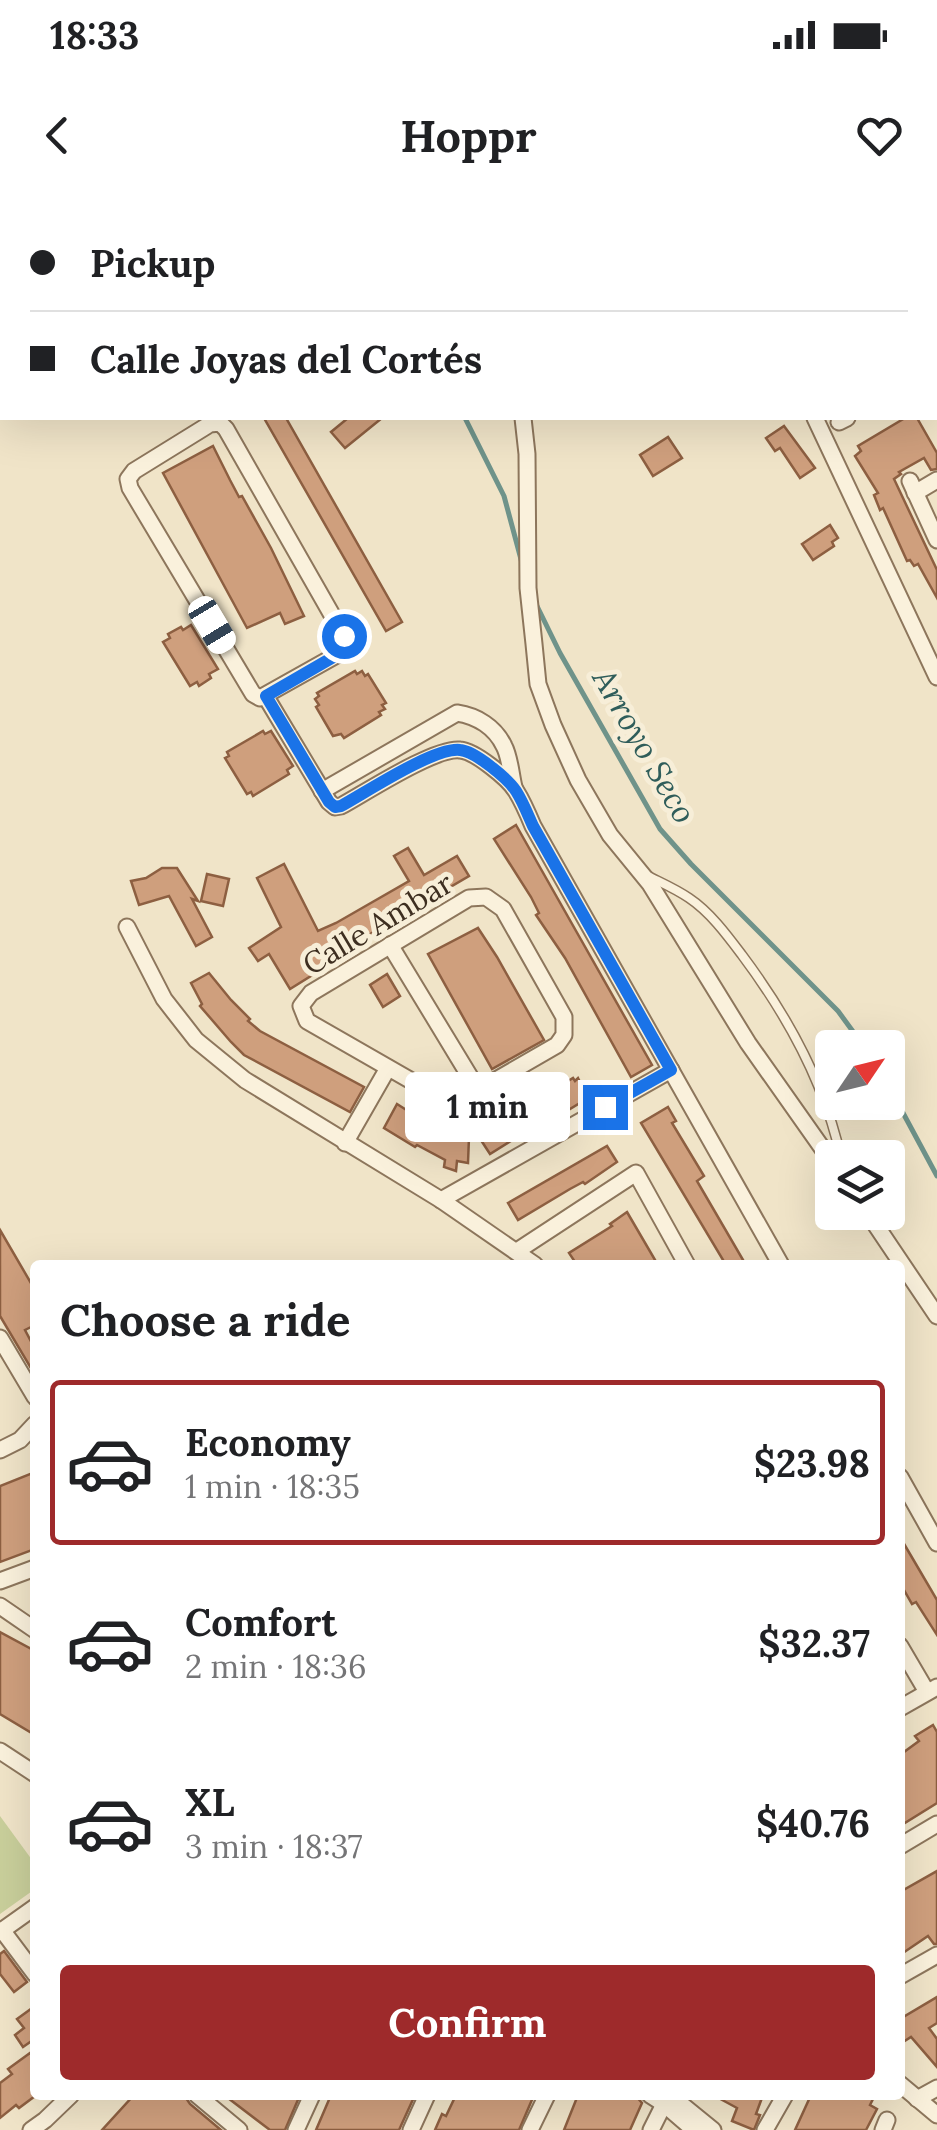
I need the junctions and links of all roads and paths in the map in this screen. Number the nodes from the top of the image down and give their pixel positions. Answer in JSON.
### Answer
{"nodes":[{"id":1,"x":522,"y":420,"type":"edge"},
{"id":2,"x":817,"y":420,"type":"edge"},
{"id":3,"x":937,"y":480,"type":"edge"},
{"id":4,"x":937,"y":540,"type":"edge"},
{"id":5,"x":937,"y":676,"type":"edge"},
{"id":6,"x":266,"y":696,"type":"junction"},
{"id":7,"x":514,"y":788,"type":"junction"},
{"id":8,"x":322,"y":791,"type":"junction"},
{"id":9,"x":639,"y":872,"type":"junction"},
{"id":10,"x":127,"y":928,"type":"dead end"},
{"id":11,"x":390,"y":945,"type":"junction"},
{"id":12,"x":388,"y":1068,"type":"junction"},
{"id":13,"x":671,"y":1070,"type":"junction"},
{"id":14,"x":478,"y":1090,"type":"junction"},
{"id":15,"x":816,"y":1140,"type":"edge"},
{"id":16,"x":838,"y":1140,"type":"edge"},
{"id":17,"x":345,"y":1142,"type":"junction"},
{"id":18,"x":441,"y":1200,"type":"junction"},
{"id":19,"x":879,"y":1230,"type":"edge"},
{"id":20,"x":517,"y":1251,"type":"junction"},
{"id":21,"x":529,"y":1260,"type":"edge"},
{"id":22,"x":683,"y":1260,"type":"edge"},
{"id":23,"x":778,"y":1260,"type":"edge"},
{"id":24,"x":899,"y":1260,"type":"edge"},
{"id":25,"x":905,"y":1268,"type":"edge"},
{"id":26,"x":937,"y":1316,"type":"edge"},
{"id":27,"x":0,"y":1338,"type":"edge"},
{"id":28,"x":30,"y":1388,"type":"edge"},
{"id":29,"x":30,"y":1429,"type":"edge"},
{"id":30,"x":0,"y":1450,"type":"edge"},
{"id":31,"x":905,"y":1486,"type":"edge"},
{"id":32,"x":937,"y":1543,"type":"edge"},
{"id":33,"x":30,"y":1570,"type":"edge"},
{"id":34,"x":0,"y":1581,"type":"edge"},
{"id":35,"x":0,"y":1606,"type":"edge"},
{"id":36,"x":30,"y":1627,"type":"edge"},
{"id":37,"x":905,"y":1653,"type":"edge"},
{"id":38,"x":932,"y":1690,"type":"edge"},
{"id":39,"x":905,"y":1705,"type":"edge"},
{"id":40,"x":0,"y":1750,"type":"edge"},
{"id":41,"x":30,"y":1771,"type":"edge"},
{"id":42,"x":937,"y":1824,"type":"edge"},
{"id":43,"x":905,"y":1843,"type":"edge"},
{"id":44,"x":30,"y":1910,"type":"edge"},
{"id":45,"x":1,"y":1931,"type":"edge"},
{"id":46,"x":937,"y":1955,"type":"edge"},
{"id":47,"x":30,"y":1968,"type":"edge"},
{"id":48,"x":905,"y":1973,"type":"edge"},
{"id":49,"x":905,"y":2088,"type":"edge"},
{"id":50,"x":937,"y":2088,"type":"edge"},
{"id":51,"x":918,"y":2099,"type":"junction"},
{"id":52,"x":67,"y":2100,"type":"edge"},
{"id":53,"x":203,"y":2100,"type":"edge"},
{"id":54,"x":310,"y":2100,"type":"edge"},
{"id":55,"x":425,"y":2100,"type":"edge"},
{"id":56,"x":545,"y":2100,"type":"edge"},
{"id":57,"x":661,"y":2100,"type":"edge"},
{"id":58,"x":664,"y":2100,"type":"edge"},
{"id":59,"x":665,"y":2100,"type":"edge"},
{"id":60,"x":782,"y":2100,"type":"edge"},
{"id":61,"x":937,"y":2115,"type":"edge"},
{"id":62,"x":44,"y":2127,"type":"edge"},
{"id":63,"x":239,"y":2130,"type":"edge"},
{"id":64,"x":296,"y":2130,"type":"edge"},
{"id":65,"x":411,"y":2130,"type":"edge"},
{"id":66,"x":530,"y":2130,"type":"edge"},
{"id":67,"x":651,"y":2130,"type":"edge"},
{"id":68,"x":694,"y":2130,"type":"edge"},
{"id":69,"x":714,"y":2130,"type":"edge"},
{"id":70,"x":765,"y":2130,"type":"edge"}],
"edges":[{"from":1,"to":9,"type":"street"},
{"from":2,"to":5,"type":"street"},
{"from":3,"to":4,"type":"street"},
{"from":6,"to":6,"type":"street"},
{"from":6,"to":8,"type":"street"},
{"from":7,"to":8,"type":"street"},
{"from":7,"to":8,"type":"street"},
{"from":7,"to":13,"type":"street"},
{"from":9,"to":15,"type":"street"},
{"from":9,"to":16,"type":"lane"},
{"from":10,"to":17,"type":"street"},
{"from":11,"to":12,"type":"street","name":"Calle Ambar"},
{"from":11,"to":14,"type":"street"},
{"from":11,"to":14,"type":"street","name":"Calle Ambar"},
{"from":12,"to":14,"type":"street"},
{"from":12,"to":17,"type":"street"},
{"from":13,"to":18,"type":"street"},
{"from":13,"to":23,"type":"street"},
{"from":17,"to":18,"type":"street"},
{"from":18,"to":20,"type":"street"},
{"from":19,"to":24,"type":"street"},
{"from":20,"to":21,"type":"street"},
{"from":20,"to":22,"type":"street"},
{"from":25,"to":26,"type":"street"},
{"from":27,"to":28,"type":"street"},
{"from":29,"to":30,"type":"street"},
{"from":31,"to":32,"type":"street"},
{"from":33,"to":34,"type":"street"},
{"from":35,"to":36,"type":"street"},
{"from":37,"to":38,"type":"street"},
{"from":38,"to":39,"type":"street"},
{"from":40,"to":41,"type":"street"},
{"from":42,"to":43,"type":"street"},
{"from":44,"to":45,"type":"street"},
{"from":45,"to":47,"type":"street"},
{"from":46,"to":48,"type":"street"},
{"from":49,"to":51,"type":"street"},
{"from":50,"to":51,"type":"street"},
{"from":51,"to":61,"type":"street"},
{"from":52,"to":62,"type":"street"},
{"from":53,"to":63,"type":"street"},
{"from":54,"to":64,"type":"street"},
{"from":55,"to":65,"type":"street"},
{"from":56,"to":66,"type":"street"},
{"from":57,"to":67,"type":"street"},
{"from":58,"to":68,"type":"street"},
{"from":59,"to":69,"type":"street"},
{"from":60,"to":70,"type":"street"}]}
